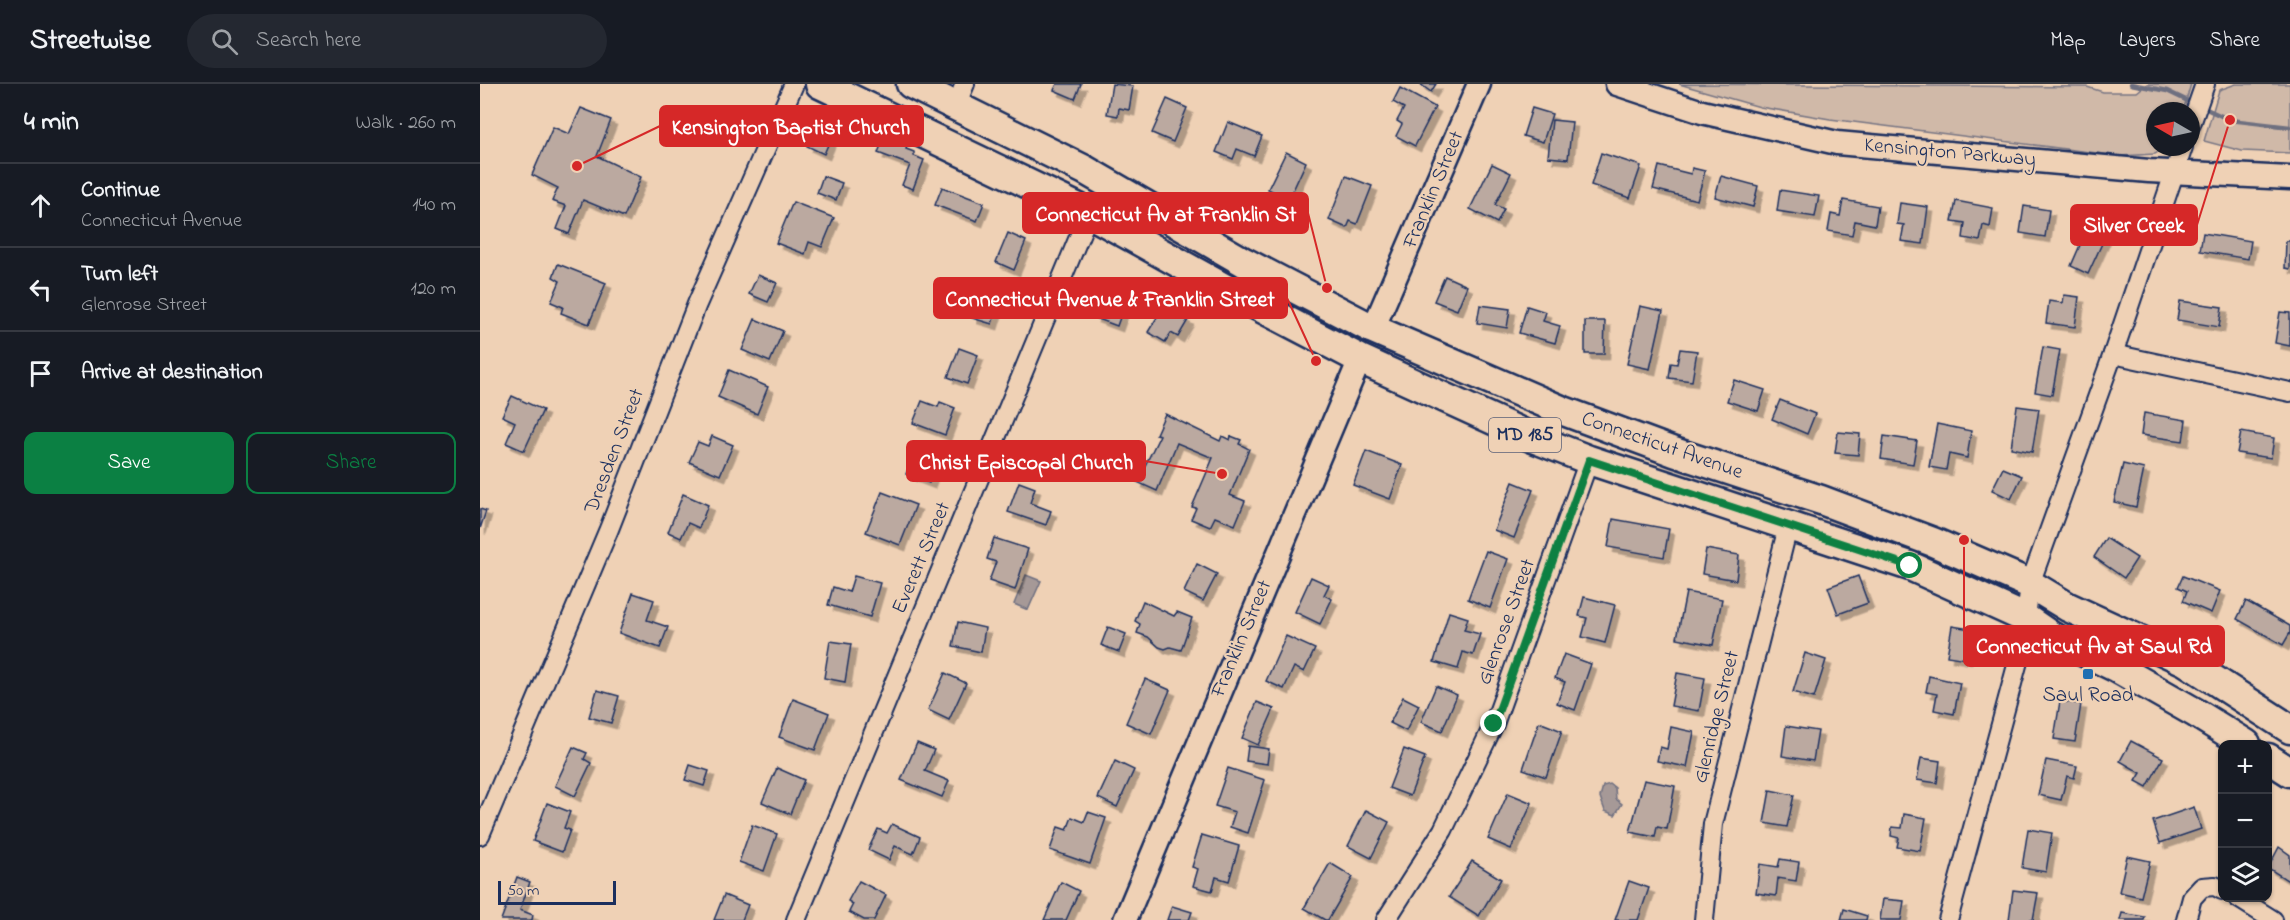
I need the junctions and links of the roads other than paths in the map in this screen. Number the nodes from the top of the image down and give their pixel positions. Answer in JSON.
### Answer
{"nodes":[{"id":1,"x":794,"y":84,"type":"edge"},
{"id":2,"x":820,"y":84,"type":"edge"},
{"id":3,"x":911,"y":84,"type":"edge"},
{"id":4,"x":1479,"y":84,"type":"edge"},
{"id":5,"x":1617,"y":84,"type":"edge"},
{"id":6,"x":2204,"y":87,"type":"edge"},
{"id":7,"x":960,"y":94,"type":"edge"},
{"id":8,"x":2199,"y":102,"type":"edge"},
{"id":9,"x":2179,"y":156,"type":"edge"},
{"id":10,"x":2173,"y":172,"type":"junction"},
{"id":11,"x":2290,"y":178,"type":"edge"},
{"id":12,"x":1089,"y":213,"type":"junction"},
{"id":13,"x":1278,"y":316,"type":"junction"},
{"id":14,"x":1373,"y":329,"type":"junction"},
{"id":15,"x":2113,"y":354,"type":"junction"},
{"id":16,"x":1360,"y":359,"type":"junction"},
{"id":17,"x":1482,"y":378,"type":"junction"},
{"id":18,"x":2290,"y":392,"type":"edge"},
{"id":19,"x":1589,"y":460,"type":"junction"},
{"id":20,"x":1788,"y":527,"type":"junction"},
{"id":21,"x":2030,"y":584,"type":"junction"},
{"id":22,"x":2025,"y":618,"type":"junction"},
{"id":23,"x":2290,"y":729,"type":"edge"},
{"id":24,"x":2239,"y":740,"type":"edge"},
{"id":25,"x":2272,"y":761,"type":"edge"},
{"id":26,"x":2290,"y":772,"type":"edge"},
{"id":27,"x":480,"y":835,"type":"edge"},
{"id":28,"x":2218,"y":888,"type":"edge"},
{"id":29,"x":2246,"y":902,"type":"edge"},
{"id":30,"x":796,"y":920,"type":"edge"},
{"id":31,"x":1125,"y":920,"type":"edge"},
{"id":32,"x":1386,"y":920,"type":"edge"},
{"id":33,"x":1704,"y":920,"type":"edge"},
{"id":34,"x":1948,"y":920,"type":"edge"},
{"id":35,"x":2186,"y":920,"type":"edge"},
{"id":36,"x":2273,"y":920,"type":"edge"}],
"edges":[{"from":1,"to":27,"type":"street","name":"Dresden Street"},
{"from":2,"to":12,"type":"main road","name":"Connecticut Avenue","number":"MD 185"},
{"from":3,"to":7,"type":"main road","name":"Connecticut Avenue","number":"MD 185"},
{"from":4,"to":14,"type":"street","name":"Franklin Street"},
{"from":5,"to":10,"type":"street","name":"Kensington Parkway"},
{"from":6,"to":8,"type":"street"},
{"from":7,"to":14,"type":"main road","name":"Connecticut Avenue","number":"MD 185"},
{"from":9,"to":10,"type":"street"},
{"from":10,"to":11,"type":"street","name":"Kensington Parkway"},
{"from":10,"to":15,"type":"street"},
{"from":12,"to":13,"type":"main road","name":"Connecticut Avenue","number":"MD 185"},
{"from":12,"to":30,"type":"street","name":"Everett Street"},
{"from":13,"to":14,"type":"main road"},
{"from":13,"to":16,"type":"main road","name":"Connecticut Avenue","number":"MD 185"},
{"from":14,"to":17,"type":"main road","name":"Connecticut Avenue","number":"MD 185"},
{"from":15,"to":18,"type":"street"},
{"from":15,"to":21,"type":"street"},
{"from":16,"to":17,"type":"main road"},
{"from":16,"to":19,"type":"main road","name":"Connecticut Avenue","number":"MD 185"},
{"from":16,"to":31,"type":"street","name":"Franklin Street"},
{"from":17,"to":21,"type":"main road","name":"Connecticut Avenue","number":"MD 185"},
{"from":19,"to":20,"type":"main road","name":"Connecticut Avenue","number":"MD 185"},
{"from":19,"to":32,"type":"street","name":"Glenrose Street"},
{"from":20,"to":22,"type":"main road","name":"Connecticut Avenue","number":"MD 185"},
{"from":20,"to":33,"type":"street","name":"Glenridge Street"},
{"from":21,"to":22,"type":"street"},
{"from":21,"to":23,"type":"main road","name":"Connecticut Avenue","number":"MD 185"},
{"from":22,"to":24,"type":"main road","name":"Connecticut Avenue","number":"MD 185"},
{"from":22,"to":34,"type":"street"},
{"from":25,"to":26,"type":"main road"},
{"from":28,"to":35,"type":"street"},
{"from":29,"to":36,"type":"street"}]}
